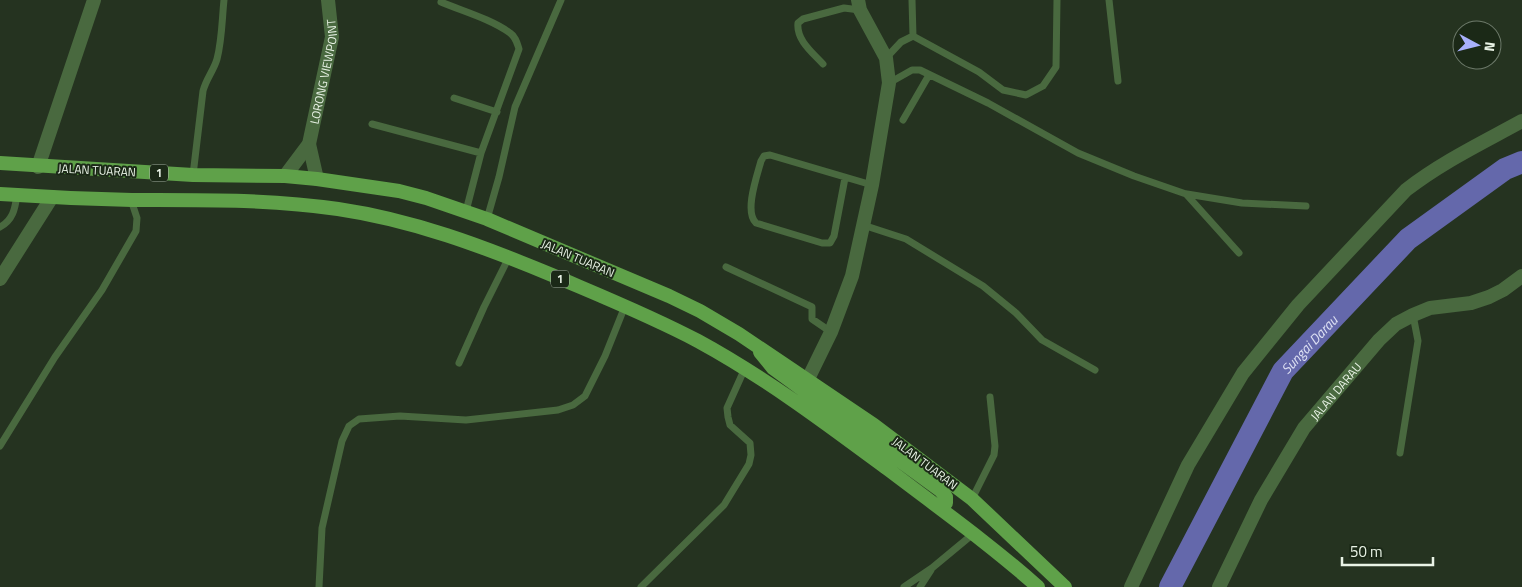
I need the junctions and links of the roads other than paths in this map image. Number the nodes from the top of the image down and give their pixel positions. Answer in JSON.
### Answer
{"nodes":[{"id":1,"x":94,"y":0,"type":"edge"},
{"id":2,"x":224,"y":0,"type":"edge"},
{"id":3,"x":328,"y":0,"type":"edge"},
{"id":4,"x":561,"y":0,"type":"edge"},
{"id":5,"x":912,"y":0,"type":"edge"},
{"id":6,"x":1056,"y":0,"type":"edge"},
{"id":7,"x":1109,"y":0,"type":"edge"},
{"id":8,"x":441,"y":2,"type":"dead end"},
{"id":9,"x":859,"y":5,"type":"edge"},
{"id":10,"x":914,"y":36,"type":"junction"},
{"id":11,"x":886,"y":58,"type":"junction"},
{"id":12,"x":823,"y":64,"type":"dead end"},
{"id":13,"x":929,"y":75,"type":"junction"},
{"id":14,"x":1118,"y":81,"type":"dead end"},
{"id":15,"x":889,"y":83,"type":"junction"},
{"id":16,"x":454,"y":98,"type":"dead end"},
{"id":17,"x":497,"y":112,"type":"junction"},
{"id":18,"x":904,"y":120,"type":"dead end"},
{"id":19,"x":1522,"y":121,"type":"edge"},
{"id":20,"x":372,"y":124,"type":"dead end"},
{"id":21,"x":309,"y":144,"type":"junction"},
{"id":22,"x":481,"y":153,"type":"junction"},
{"id":23,"x":0,"y":163,"type":"edge"},
{"id":24,"x":38,"y":167,"type":"junction"},
{"id":25,"x":193,"y":175,"type":"junction"},
{"id":26,"x":285,"y":176,"type":"junction"},
{"id":27,"x":845,"y":178,"type":"junction"},
{"id":28,"x":317,"y":179,"type":"junction"},
{"id":29,"x":872,"y":185,"type":"junction"},
{"id":30,"x":0,"y":194,"type":"edge"},
{"id":31,"x":1186,"y":194,"type":"junction"},
{"id":32,"x":17,"y":195,"type":"junction"},
{"id":33,"x":52,"y":197,"type":"junction"},
{"id":34,"x":131,"y":200,"type":"junction"},
{"id":35,"x":1306,"y":206,"type":"dead end"},
{"id":36,"x":466,"y":211,"type":"junction"},
{"id":37,"x":487,"y":219,"type":"junction"},
{"id":38,"x":863,"y":225,"type":"junction"},
{"id":39,"x":0,"y":227,"type":"edge"},
{"id":40,"x":1239,"y":253,"type":"dead end"},
{"id":41,"x":509,"y":257,"type":"junction"},
{"id":42,"x":726,"y":267,"type":"dead end"},
{"id":43,"x":1522,"y":276,"type":"edge"},
{"id":44,"x":0,"y":279,"type":"edge"},
{"id":45,"x":625,"y":306,"type":"junction"},
{"id":46,"x":1413,"y":315,"type":"junction"},
{"id":47,"x":832,"y":332,"type":"junction"},
{"id":48,"x":756,"y":345,"type":"junction"},
{"id":49,"x":459,"y":363,"type":"dead end"},
{"id":50,"x":745,"y":368,"type":"junction"},
{"id":51,"x":1095,"y":370,"type":"dead end"},
{"id":52,"x":808,"y":379,"type":"junction"},
{"id":53,"x":990,"y":397,"type":"dead end"},
{"id":54,"x":0,"y":446,"type":"edge"},
{"id":55,"x":1400,"y":453,"type":"dead end"},
{"id":56,"x":972,"y":499,"type":"junction"},
{"id":57,"x":940,"y":508,"type":"junction"},
{"id":58,"x":973,"y":534,"type":"junction"},
{"id":59,"x":932,"y":568,"type":"junction"},
{"id":60,"x":319,"y":587,"type":"edge"},
{"id":61,"x":641,"y":587,"type":"edge"},
{"id":62,"x":904,"y":587,"type":"edge"},
{"id":63,"x":920,"y":587,"type":"edge"},
{"id":64,"x":1038,"y":587,"type":"edge"},
{"id":65,"x":1066,"y":587,"type":"edge"},
{"id":66,"x":1131,"y":587,"type":"edge"},
{"id":67,"x":1219,"y":587,"type":"edge"}],
"edges":[{"from":1,"to":24,"type":"street"},
{"from":2,"to":25,"type":"lane"},
{"from":3,"to":21,"type":"street","name":"LORONG VIEWPOINT"},
{"from":4,"to":37,"type":"lane"},
{"from":5,"to":10,"type":"lane"},
{"from":6,"to":10,"type":"lane"},
{"from":7,"to":14,"type":"lane"},
{"from":8,"to":17,"type":"lane"},
{"from":9,"to":11,"type":"street"},
{"from":9,"to":12,"type":"lane"},
{"from":10,"to":11,"type":"lane"},
{"from":11,"to":15,"type":"street"},
{"from":13,"to":15,"type":"lane"},
{"from":13,"to":18,"type":"lane"},
{"from":13,"to":31,"type":"lane"},
{"from":15,"to":29,"type":"street"},
{"from":16,"to":17,"type":"lane"},
{"from":17,"to":22,"type":"lane"},
{"from":19,"to":66,"type":"street"},
{"from":20,"to":22,"type":"lane"},
{"from":21,"to":26,"type":"street"},
{"from":21,"to":28,"type":"street"},
{"from":22,"to":36,"type":"lane"},
{"from":23,"to":24,"type":"main road","name":"JALAN TUARAN","number":"1"},
{"from":24,"to":25,"type":"main road","name":"JALAN TUARAN","number":"1"},
{"from":25,"to":26,"type":"main road","name":"JALAN TUARAN","number":"1"},
{"from":26,"to":28,"type":"main road","name":"JALAN TUARAN","number":"1"},
{"from":27,"to":27,"type":"lane"},
{"from":27,"to":29,"type":"lane"},
{"from":28,"to":36,"type":"main road","name":"JALAN TUARAN","number":"1"},
{"from":29,"to":38,"type":"street"},
{"from":30,"to":32,"type":"main road","number":"1"},
{"from":31,"to":35,"type":"lane"},
{"from":31,"to":40,"type":"lane"},
{"from":32,"to":33,"type":"main road","number":"1"},
{"from":32,"to":39,"type":"lane"},
{"from":33,"to":34,"type":"main road","number":"1"},
{"from":33,"to":44,"type":"street"},
{"from":34,"to":41,"type":"main road","number":"1"},
{"from":34,"to":54,"type":"lane"},
{"from":36,"to":37,"type":"main road","name":"JALAN TUARAN","number":"1"},
{"from":37,"to":48,"type":"main road","name":"JALAN TUARAN","number":"1"},
{"from":38,"to":47,"type":"street"},
{"from":38,"to":51,"type":"lane"},
{"from":41,"to":45,"type":"main road","number":"1"},
{"from":41,"to":49,"type":"lane"},
{"from":42,"to":47,"type":"lane"},
{"from":43,"to":46,"type":"street","name":"JALAN DARAU"},
{"from":45,"to":50,"type":"main road","number":"1"},
{"from":45,"to":60,"type":"lane"},
{"from":46,"to":55,"type":"lane"},
{"from":46,"to":67,"type":"street","name":"JALAN DARAU"},
{"from":47,"to":52,"type":"street"},
{"from":48,"to":52,"type":"main road","name":"JALAN TUARAN","number":"1"},
{"from":48,"to":57,"type":"main road"},
{"from":50,"to":57,"type":"main road","number":"1"},
{"from":50,"to":61,"type":"lane"},
{"from":52,"to":56,"type":"main road","name":"JALAN TUARAN","number":"1"},
{"from":53,"to":56,"type":"lane"},
{"from":56,"to":65,"type":"main road","name":"JALAN TUARAN","number":"1"},
{"from":57,"to":58,"type":"main road","number":"1"},
{"from":58,"to":59,"type":"lane"},
{"from":58,"to":64,"type":"main road","number":"1"},
{"from":59,"to":62,"type":"lane"},
{"from":59,"to":63,"type":"lane"}]}
